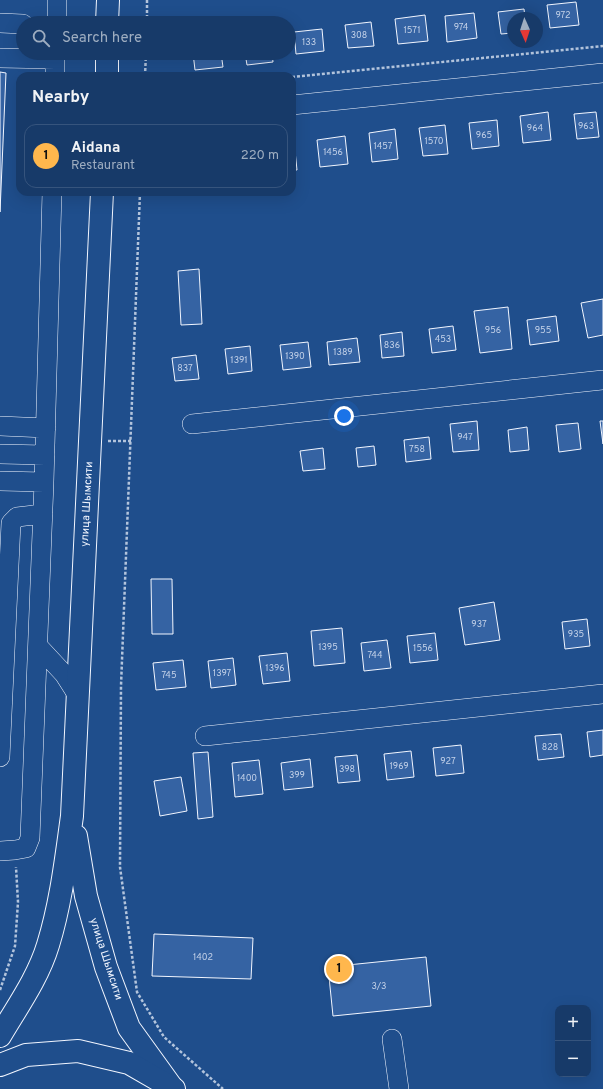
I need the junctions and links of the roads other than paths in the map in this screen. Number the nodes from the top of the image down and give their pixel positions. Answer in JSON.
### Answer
{"nodes":[{"id":1,"x":57,"y":0,"type":"edge"},
{"id":2,"x":108,"y":0,"type":"edge"},
{"id":3,"x":57,"y":16,"type":"edge"},
{"id":4,"x":107,"y":16,"type":"edge"},
{"id":5,"x":0,"y":23,"type":"edge"},
{"id":6,"x":16,"y":24,"type":"edge"},
{"id":7,"x":0,"y":58,"type":"edge"},
{"id":8,"x":16,"y":59,"type":"edge"},
{"id":9,"x":22,"y":60,"type":"edge"},
{"id":10,"x":107,"y":60,"type":"edge"},
{"id":11,"x":55,"y":63,"type":"edge"},
{"id":12,"x":107,"y":72,"type":"edge"},
{"id":13,"x":603,"y":73,"type":"edge"},
{"id":14,"x":296,"y":105,"type":"edge"},
{"id":15,"x":52,"y":196,"type":"edge"},
{"id":16,"x":102,"y":196,"type":"edge"},
{"id":17,"x":603,"y":380,"type":"edge"},
{"id":18,"x":192,"y":424,"type":"dead end"},
{"id":19,"x":0,"y":426,"type":"edge"},
{"id":20,"x":46,"y":428,"type":"junction"},
{"id":21,"x":0,"y":454,"type":"edge"},
{"id":22,"x":44,"y":455,"type":"junction"},
{"id":23,"x":0,"y":481,"type":"edge"},
{"id":24,"x":44,"y":482,"type":"junction"},
{"id":25,"x":43,"y":514,"type":"junction"},
{"id":26,"x":38,"y":646,"type":"junction"},
{"id":27,"x":603,"y":694,"type":"edge"},
{"id":28,"x":78,"y":696,"type":"junction"},
{"id":29,"x":205,"y":736,"type":"dead end"},
{"id":30,"x":0,"y":757,"type":"edge"},
{"id":31,"x":72,"y":816,"type":"junction"},
{"id":32,"x":7,"y":851,"type":"edge"},
{"id":33,"x":0,"y":1036,"type":"edge"},
{"id":34,"x":392,"y":1039,"type":"dead end"},
{"id":35,"x":0,"y":1065,"type":"edge"},
{"id":36,"x":174,"y":1089,"type":"edge"},
{"id":37,"x":399,"y":1089,"type":"edge"}],
"edges":[{"from":1,"to":3,"type":"street"},
{"from":2,"to":4,"type":"main road"},
{"from":5,"to":6,"type":"street"},
{"from":7,"to":8,"type":"street"},
{"from":9,"to":11,"type":"street"},
{"from":10,"to":12,"type":"main road"},
{"from":13,"to":14,"type":"street"},
{"from":15,"to":20,"type":"street"},
{"from":16,"to":28,"type":"main road","name":"улица Шымсити"},
{"from":17,"to":18,"type":"street"},
{"from":19,"to":20,"type":"street"},
{"from":20,"to":22,"type":"street"},
{"from":21,"to":22,"type":"street"},
{"from":22,"to":24,"type":"street"},
{"from":23,"to":24,"type":"street"},
{"from":24,"to":25,"type":"street"},
{"from":25,"to":26,"type":"street"},
{"from":25,"to":30,"type":"street"},
{"from":26,"to":28,"type":"street"},
{"from":26,"to":32,"type":"street"},
{"from":27,"to":29,"type":"street"},
{"from":28,"to":31,"type":"main road","name":"улица Шымсити"},
{"from":31,"to":33,"type":"main road","name":"улица Шымсити"},
{"from":31,"to":36,"type":"main road","name":"улица Шымсити"},
{"from":34,"to":37,"type":"street"},
{"from":35,"to":36,"type":"main road"}]}
